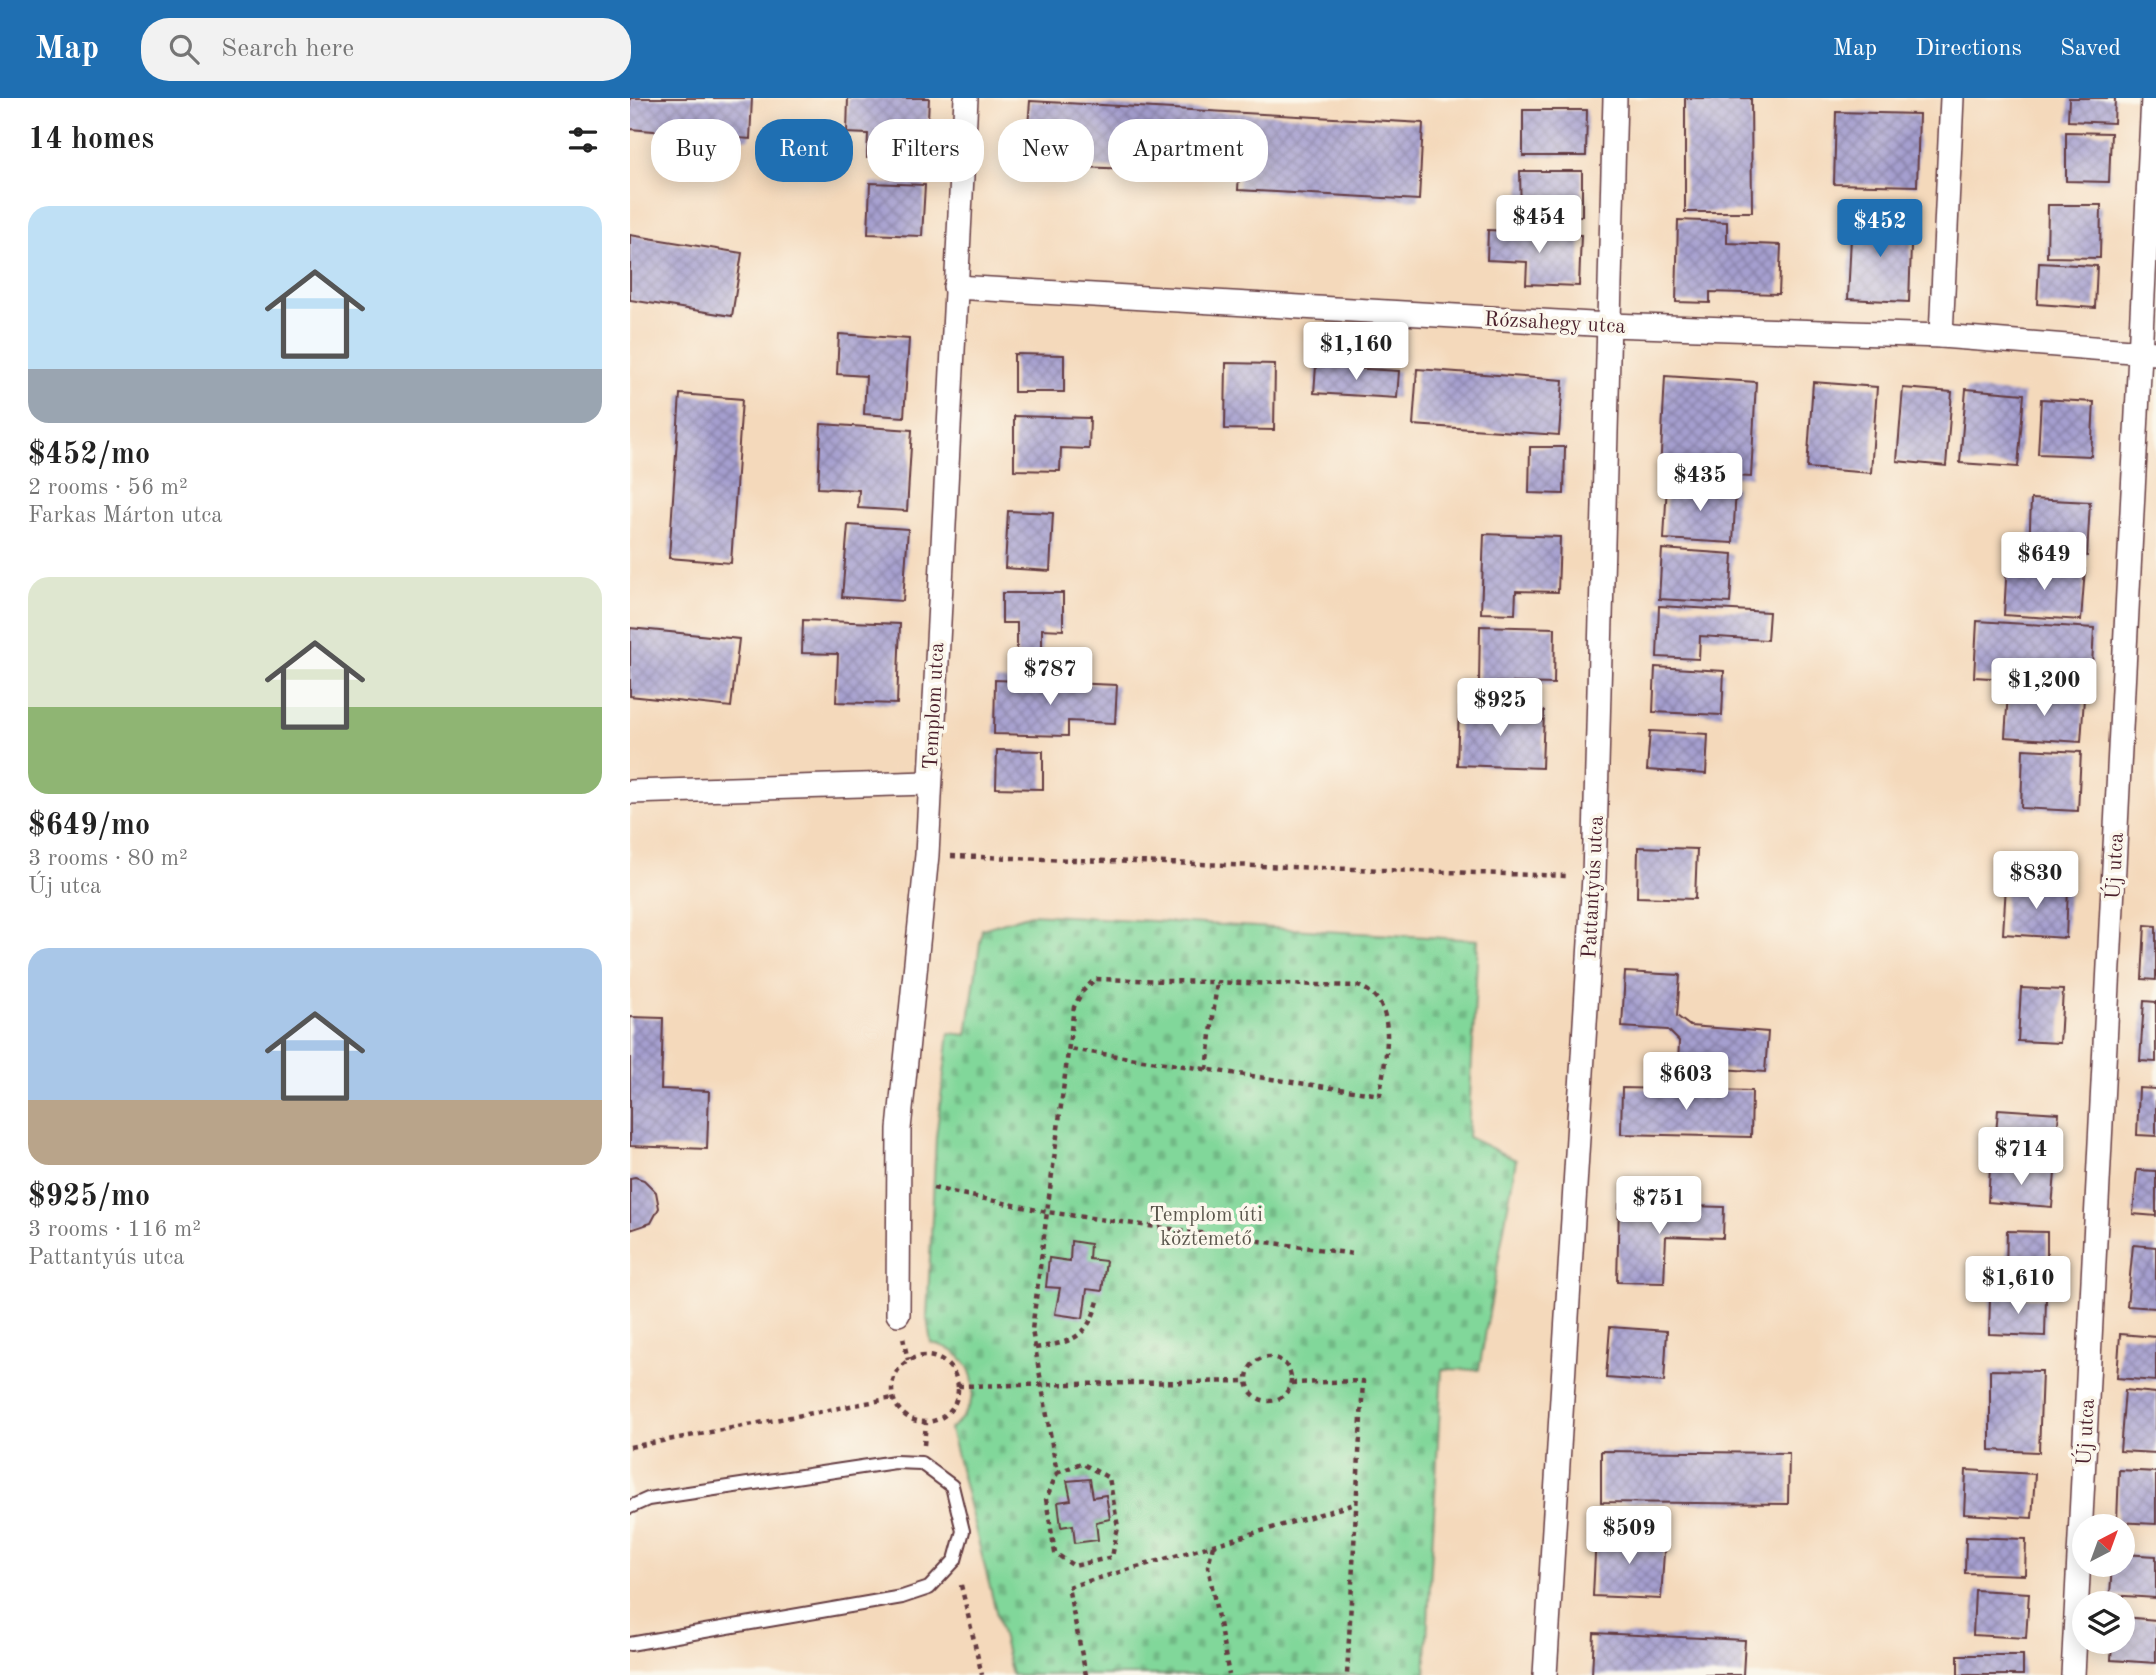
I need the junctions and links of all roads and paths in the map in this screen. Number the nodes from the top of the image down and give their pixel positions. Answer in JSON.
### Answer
{"nodes":[{"id":1,"x":966,"y":98,"type":"edge"},
{"id":2,"x":1615,"y":98,"type":"edge"},
{"id":3,"x":1952,"y":98,"type":"edge"},
{"id":4,"x":2153,"y":98,"type":"edge"},
{"id":5,"x":955,"y":287,"type":"junction"},
{"id":6,"x":1609,"y":325,"type":"junction"},
{"id":7,"x":1941,"y":336,"type":"junction"},
{"id":8,"x":2148,"y":352,"type":"edge"},
{"id":9,"x":928,"y":783,"type":"junction"},
{"id":10,"x":630,"y":792,"type":"edge"},
{"id":11,"x":927,"y":855,"type":"junction"},
{"id":12,"x":1594,"y":877,"type":"junction"},
{"id":13,"x":1217,"y":981,"type":"junction"},
{"id":14,"x":1069,"y":1049,"type":"junction"},
{"id":15,"x":1207,"y":1070,"type":"junction"},
{"id":16,"x":933,"y":1188,"type":"dead end"},
{"id":17,"x":1046,"y":1212,"type":"junction"},
{"id":18,"x":1354,"y":1254,"type":"dead end"},
{"id":19,"x":1098,"y":1301,"type":"dead end"},
{"id":20,"x":898,"y":1314,"type":"dead end"},
{"id":21,"x":1035,"y":1348,"type":"junction"},
{"id":22,"x":1247,"y":1381,"type":"junction"},
{"id":23,"x":1291,"y":1383,"type":"junction"},
{"id":24,"x":1042,"y":1384,"type":"junction"},
{"id":25,"x":958,"y":1386,"type":"junction"},
{"id":26,"x":893,"y":1398,"type":"junction"},
{"id":27,"x":630,"y":1447,"type":"edge"},
{"id":28,"x":1057,"y":1473,"type":"junction"},
{"id":29,"x":1356,"y":1504,"type":"junction"},
{"id":30,"x":630,"y":1507,"type":"edge"},
{"id":31,"x":1213,"y":1545,"type":"junction"},
{"id":32,"x":956,"y":1560,"type":"junction"},
{"id":33,"x":630,"y":1644,"type":"edge"},
{"id":34,"x":982,"y":1675,"type":"edge"},
{"id":35,"x":1086,"y":1675,"type":"edge"},
{"id":36,"x":1228,"y":1675,"type":"edge"},
{"id":37,"x":1347,"y":1675,"type":"edge"},
{"id":38,"x":1545,"y":1675,"type":"edge"},
{"id":39,"x":2073,"y":1675,"type":"edge"}],
"edges":[{"from":1,"to":5,"type":"street","name":"Templom utca"},
{"from":2,"to":6,"type":"street","name":"Pattantyús utca"},
{"from":3,"to":7,"type":"street"},
{"from":4,"to":8,"type":"street","name":"Új utca"},
{"from":5,"to":6,"type":"street","name":"Rózsahegy utca"},
{"from":5,"to":9,"type":"street","name":"Templom utca"},
{"from":6,"to":7,"type":"street","name":"Rózsahegy utca"},
{"from":6,"to":12,"type":"street","name":"Pattantyús utca"},
{"from":7,"to":8,"type":"street","name":"Rózsahegy utca"},
{"from":8,"to":39,"type":"street","name":"Új utca"},
{"from":9,"to":10,"type":"street"},
{"from":9,"to":11,"type":"street","name":"Templom utca"},
{"from":11,"to":12,"type":"path"},
{"from":11,"to":20,"type":"street","name":"Templom utca"},
{"from":12,"to":38,"type":"street","name":"Pattantyús utca"},
{"from":13,"to":14,"type":"path"},
{"from":13,"to":15,"type":"path"},
{"from":13,"to":15,"type":"path"},
{"from":14,"to":15,"type":"path"},
{"from":14,"to":17,"type":"path"},
{"from":16,"to":17,"type":"path"},
{"from":17,"to":18,"type":"path"},
{"from":17,"to":21,"type":"path"},
{"from":19,"to":21,"type":"path"},
{"from":21,"to":24,"type":"path"},
{"from":22,"to":23,"type":"path"},
{"from":22,"to":23,"type":"path"},
{"from":22,"to":24,"type":"path"},
{"from":23,"to":29,"type":"path"},
{"from":24,"to":25,"type":"path"},
{"from":24,"to":28,"type":"path"},
{"from":25,"to":26,"type":"path"},
{"from":25,"to":26,"type":"path"},
{"from":26,"to":27,"type":"path"},
{"from":28,"to":28,"type":"path"},
{"from":29,"to":31,"type":"path"},
{"from":29,"to":37,"type":"path"},
{"from":30,"to":32,"type":"lane"},
{"from":31,"to":35,"type":"path"},
{"from":31,"to":36,"type":"path"},
{"from":32,"to":33,"type":"lane"},
{"from":32,"to":34,"type":"path"}]}
